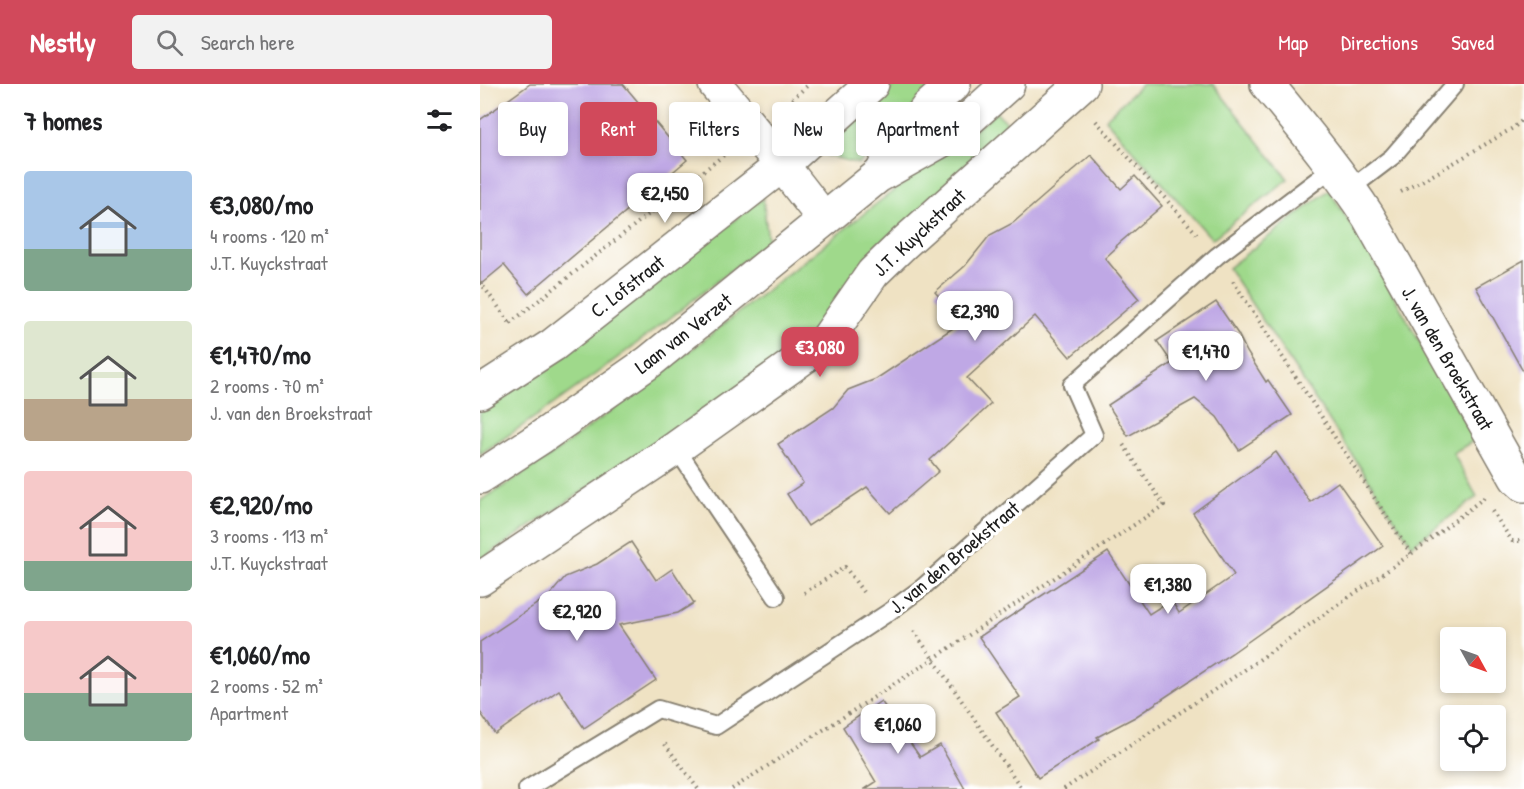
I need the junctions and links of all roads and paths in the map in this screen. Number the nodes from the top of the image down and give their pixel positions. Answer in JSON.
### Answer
{"nodes":[{"id":1,"x":715,"y":84,"type":"edge"},
{"id":2,"x":810,"y":84,"type":"edge"},
{"id":3,"x":872,"y":84,"type":"edge"},
{"id":4,"x":954,"y":84,"type":"edge"},
{"id":5,"x":1008,"y":84,"type":"edge"},
{"id":6,"x":1267,"y":84,"type":"edge"},
{"id":7,"x":1455,"y":84,"type":"edge"},
{"id":8,"x":1077,"y":89,"type":"edge"},
{"id":9,"x":730,"y":102,"type":"edge"},
{"id":10,"x":1524,"y":119,"type":"edge"},
{"id":11,"x":760,"y":127,"type":"edge"},
{"id":12,"x":760,"y":139,"type":"edge"},
{"id":13,"x":723,"y":156,"type":"edge"},
{"id":14,"x":782,"y":165,"type":"junction"},
{"id":15,"x":878,"y":176,"type":"junction"},
{"id":16,"x":1342,"y":178,"type":"junction"},
{"id":17,"x":1368,"y":216,"type":"junction"},
{"id":18,"x":824,"y":219,"type":"junction"},
{"id":19,"x":1217,"y":256,"type":"junction"},
{"id":20,"x":480,"y":282,"type":"edge"},
{"id":21,"x":482,"y":386,"type":"edge"},
{"id":22,"x":1094,"y":435,"type":"junction"},
{"id":23,"x":676,"y":448,"type":"junction"},
{"id":24,"x":480,"y":477,"type":"edge"},
{"id":25,"x":1520,"y":482,"type":"edge"},
{"id":26,"x":1484,"y":498,"type":"junction"},
{"id":27,"x":1524,"y":541,"type":"edge"},
{"id":28,"x":1411,"y":554,"type":"junction"},
{"id":29,"x":480,"y":579,"type":"edge"},
{"id":30,"x":776,"y":597,"type":"joint"},
{"id":31,"x":890,"y":612,"type":"junction"},
{"id":32,"x":933,"y":659,"type":"junction"},
{"id":33,"x":645,"y":716,"type":"junction"},
{"id":34,"x":527,"y":789,"type":"edge"},
{"id":35,"x":698,"y":789,"type":"edge"},
{"id":36,"x":732,"y":789,"type":"edge"},
{"id":37,"x":1022,"y":789,"type":"edge"},
{"id":38,"x":1064,"y":789,"type":"edge"}],
"edges":[{"from":1,"to":9,"type":"street"},
{"from":2,"to":11,"type":"path"},
{"from":3,"to":14,"type":"street","name":"C. Lofstraat"},
{"from":4,"to":15,"type":"street","name":"Laan van Verzet"},
{"from":5,"to":15,"type":"street","name":"Laan van Verzet"},
{"from":6,"to":16,"type":"street","name":"J. van den Broekstraat"},
{"from":7,"to":16,"type":"lane"},
{"from":8,"to":19,"type":"path"},
{"from":8,"to":23,"type":"street","name":"J.T. Kuyckstraat"},
{"from":10,"to":17,"type":"path"},
{"from":12,"to":14,"type":"street"},
{"from":13,"to":20,"type":"path"},
{"from":14,"to":18,"type":"street"},
{"from":14,"to":21,"type":"street","name":"C. Lofstraat"},
{"from":15,"to":18,"type":"street","name":"Laan van Verzet"},
{"from":16,"to":17,"type":"street","name":"J. van den Broekstraat"},
{"from":16,"to":19,"type":"lane"},
{"from":17,"to":25,"type":"street","name":"J. van den Broekstraat"},
{"from":18,"to":24,"type":"street","name":"Laan van Verzet"},
{"from":19,"to":22,"type":"lane"},
{"from":19,"to":28,"type":"path"},
{"from":22,"to":31,"type":"lane","name":"J. van den Broekstraat"},
{"from":22,"to":32,"type":"path"},
{"from":23,"to":29,"type":"street","name":"J.T. Kuyckstraat"},
{"from":23,"to":30,"type":"lane"},
{"from":25,"to":26,"type":"path"},
{"from":26,"to":27,"type":"path"},
{"from":26,"to":28,"type":"path"},
{"from":28,"to":38,"type":"path"},
{"from":30,"to":31,"type":"path"},
{"from":31,"to":32,"type":"path"},
{"from":31,"to":33,"type":"lane","name":"J. van den Broekstraat"},
{"from":32,"to":36,"type":"path"},
{"from":32,"to":37,"type":"path"},
{"from":33,"to":34,"type":"lane","name":"J. van den Broekstraat"},
{"from":33,"to":35,"type":"path"}]}
